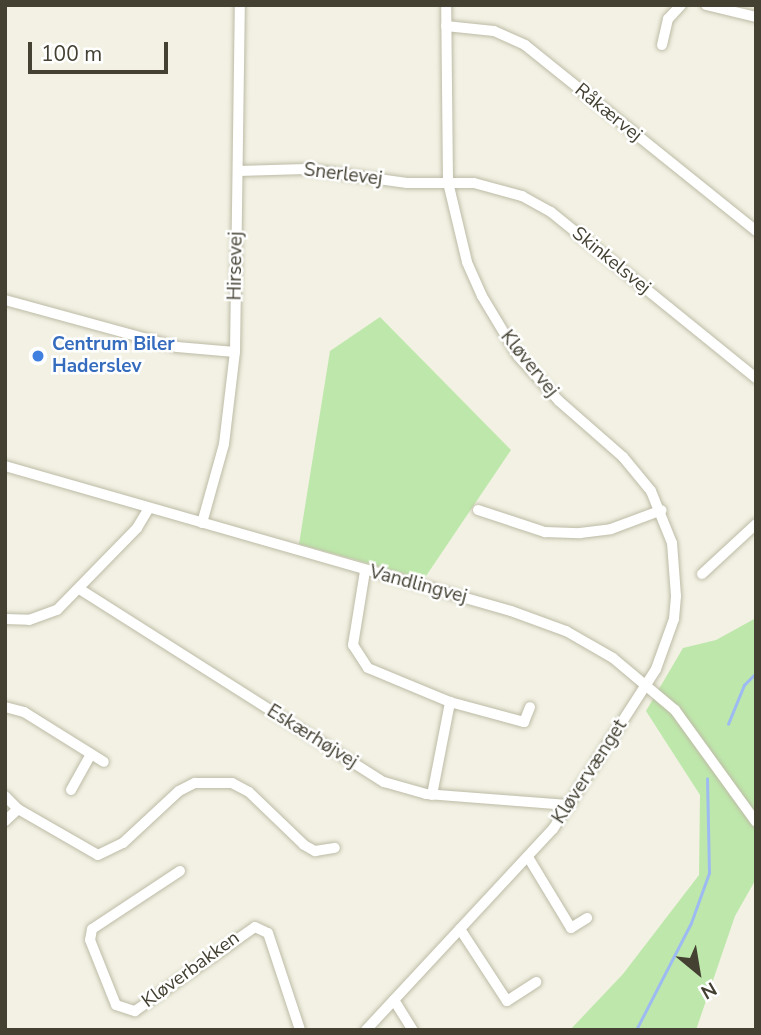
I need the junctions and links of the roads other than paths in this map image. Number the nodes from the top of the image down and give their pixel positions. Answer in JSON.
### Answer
{"nodes":[{"id":1,"x":240,"y":5,"type":"edge"},
{"id":2,"x":446,"y":5,"type":"edge"},
{"id":3,"x":681,"y":5,"type":"edge"},
{"id":4,"x":706,"y":5,"type":"edge"},
{"id":5,"x":756,"y":17,"type":"edge"},
{"id":6,"x":446,"y":26,"type":"junction"},
{"id":7,"x":662,"y":45,"type":"dead end"},
{"id":8,"x":238,"y":171,"type":"junction"},
{"id":9,"x":448,"y":182,"type":"junction"},
{"id":10,"x":756,"y":231,"type":"edge"},
{"id":11,"x":5,"y":300,"type":"edge"},
{"id":12,"x":235,"y":352,"type":"junction"},
{"id":13,"x":756,"y":378,"type":"edge"},
{"id":14,"x":5,"y":466,"type":"edge"},
{"id":15,"x":149,"y":508,"type":"junction"},
{"id":16,"x":478,"y":510,"type":"dead end"},
{"id":17,"x":662,"y":510,"type":"junction"},
{"id":18,"x":202,"y":523,"type":"junction"},
{"id":19,"x":756,"y":524,"type":"edge"},
{"id":20,"x":365,"y":571,"type":"junction"},
{"id":21,"x":702,"y":574,"type":"dead end"},
{"id":22,"x":81,"y":590,"type":"junction"},
{"id":23,"x":5,"y":619,"type":"edge"},
{"id":24,"x":647,"y":683,"type":"junction"},
{"id":25,"x":450,"y":702,"type":"junction"},
{"id":26,"x":5,"y":707,"type":"edge"},
{"id":27,"x":530,"y":707,"type":"dead end"},
{"id":28,"x":91,"y":754,"type":"junction"},
{"id":29,"x":104,"y":762,"type":"dead end"},
{"id":30,"x":71,"y":790,"type":"dead end"},
{"id":31,"x":432,"y":795,"type":"junction"},
{"id":32,"x":5,"y":796,"type":"edge"},
{"id":33,"x":570,"y":804,"type":"junction"},
{"id":34,"x":18,"y":809,"type":"junction"},
{"id":35,"x":5,"y":821,"type":"edge"},
{"id":36,"x":756,"y":822,"type":"edge"},
{"id":37,"x":335,"y":848,"type":"dead end"},
{"id":38,"x":528,"y":857,"type":"junction"},
{"id":39,"x":180,"y":870,"type":"dead end"},
{"id":40,"x":587,"y":918,"type":"dead end"},
{"id":41,"x":460,"y":929,"type":"junction"},
{"id":42,"x":536,"y":982,"type":"dead end"},
{"id":43,"x":394,"y":1000,"type":"junction"},
{"id":44,"x":300,"y":1030,"type":"edge"},
{"id":45,"x":366,"y":1030,"type":"edge"},
{"id":46,"x":413,"y":1030,"type":"edge"}],
"edges":[{"from":1,"to":8,"type":"street","name":"Hirsevej"},
{"from":2,"to":6,"type":"street","name":"Kløvervej"},
{"from":3,"to":7,"type":"street"},
{"from":4,"to":5,"type":"street"},
{"from":6,"to":9,"type":"street","name":"Kløvervej"},
{"from":6,"to":10,"type":"street","name":"Råkærvej"},
{"from":8,"to":9,"type":"street","name":"Snerlevej"},
{"from":8,"to":12,"type":"street","name":"Hirsevej"},
{"from":9,"to":13,"type":"street","name":"Skinkelsvej"},
{"from":9,"to":17,"type":"street","name":"Kløvervej"},
{"from":11,"to":12,"type":"street"},
{"from":12,"to":18,"type":"street","name":"Hirsevej"},
{"from":14,"to":15,"type":"street","name":"Vandlingvej"},
{"from":15,"to":18,"type":"street","name":"Vandlingvej"},
{"from":15,"to":22,"type":"street"},
{"from":16,"to":17,"type":"street"},
{"from":17,"to":24,"type":"street","name":"Kløvervej"},
{"from":18,"to":20,"type":"street","name":"Vandlingvej"},
{"from":19,"to":21,"type":"street"},
{"from":20,"to":24,"type":"street","name":"Vandlingvej"},
{"from":20,"to":25,"type":"street"},
{"from":22,"to":23,"type":"street"},
{"from":22,"to":31,"type":"street","name":"Eskærhøjvej"},
{"from":24,"to":33,"type":"street","name":"Kløvervænget"},
{"from":24,"to":36,"type":"street","name":"Vandlingvej"},
{"from":25,"to":27,"type":"street"},
{"from":25,"to":31,"type":"street"},
{"from":26,"to":28,"type":"street"},
{"from":28,"to":29,"type":"street"},
{"from":28,"to":30,"type":"street"},
{"from":31,"to":33,"type":"street","name":"Eskærhøjvej"},
{"from":32,"to":34,"type":"street"},
{"from":33,"to":38,"type":"street","name":"Kløvervænget"},
{"from":34,"to":35,"type":"street"},
{"from":34,"to":37,"type":"street"},
{"from":38,"to":40,"type":"street"},
{"from":38,"to":41,"type":"street","name":"Kløvervænget"},
{"from":39,"to":44,"type":"street","name":"Kløverbakken"},
{"from":41,"to":42,"type":"street"},
{"from":41,"to":43,"type":"street","name":"Kløvervænget"},
{"from":43,"to":45,"type":"street","name":"Kløvervænget"},
{"from":43,"to":46,"type":"street"}]}
